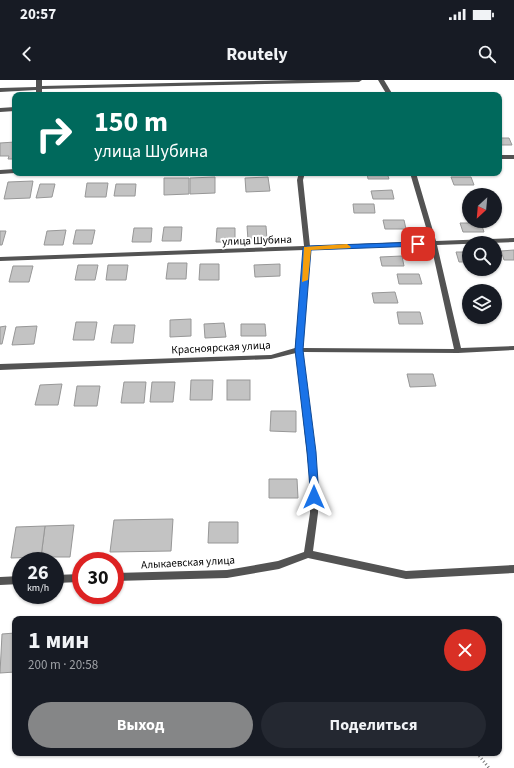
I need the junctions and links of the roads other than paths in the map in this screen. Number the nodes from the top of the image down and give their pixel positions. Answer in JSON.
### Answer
{"nodes":[{"id":1,"x":39,"y":80,"type":"edge"},
{"id":2,"x":359,"y":80,"type":"edge"},
{"id":3,"x":381,"y":80,"type":"edge"},
{"id":4,"x":39,"y":88,"type":"junction"},
{"id":5,"x":0,"y":90,"type":"edge"},
{"id":6,"x":39,"y":92,"type":"edge"},
{"id":7,"x":388,"y":92,"type":"edge"},
{"id":8,"x":12,"y":109,"type":"edge"},
{"id":9,"x":0,"y":110,"type":"edge"},
{"id":10,"x":514,"y":156,"type":"edge"},
{"id":11,"x":502,"y":157,"type":"edge"},
{"id":12,"x":12,"y":171,"type":"edge"},
{"id":13,"x":0,"y":172,"type":"edge"},
{"id":14,"x":301,"y":176,"type":"edge"},
{"id":15,"x":414,"y":176,"type":"edge"},
{"id":16,"x":514,"y":240,"type":"edge"},
{"id":17,"x":434,"y":244,"type":"junction"},
{"id":18,"x":307,"y":248,"type":"junction"},
{"id":19,"x":0,"y":259,"type":"edge"},
{"id":20,"x":514,"y":348,"type":"edge"},
{"id":21,"x":299,"y":350,"type":"junction"},
{"id":22,"x":458,"y":352,"type":"junction"},
{"id":23,"x":0,"y":366,"type":"edge"},
{"id":24,"x":308,"y":554,"type":"junction"},
{"id":25,"x":514,"y":569,"type":"edge"},
{"id":26,"x":124,"y":577,"type":"edge"},
{"id":27,"x":12,"y":580,"type":"edge"},
{"id":28,"x":0,"y":581,"type":"edge"}],
"edges":[{"from":1,"to":4,"type":"street"},
{"from":2,"to":4,"type":"street"},
{"from":3,"to":7,"type":"street"},
{"from":4,"to":5,"type":"street"},
{"from":4,"to":6,"type":"street"},
{"from":8,"to":9,"type":"street"},
{"from":10,"to":11,"type":"street"},
{"from":12,"to":13,"type":"street"},
{"from":14,"to":18,"type":"street"},
{"from":15,"to":17,"type":"street"},
{"from":16,"to":17,"type":"street","name":"улица Шубина"},
{"from":17,"to":18,"type":"street","name":"улица Шубина"},
{"from":17,"to":22,"type":"street"},
{"from":18,"to":19,"type":"street","name":"улица Шубина"},
{"from":18,"to":21,"type":"street"},
{"from":20,"to":22,"type":"street","name":"Красноярская улица"},
{"from":21,"to":22,"type":"street","name":"Красноярская улица"},
{"from":21,"to":23,"type":"street","name":"Красноярская улица"},
{"from":21,"to":24,"type":"street"},
{"from":24,"to":25,"type":"street"},
{"from":24,"to":26,"type":"street","name":"Алыкаевская улица"},
{"from":27,"to":28,"type":"street"}]}
